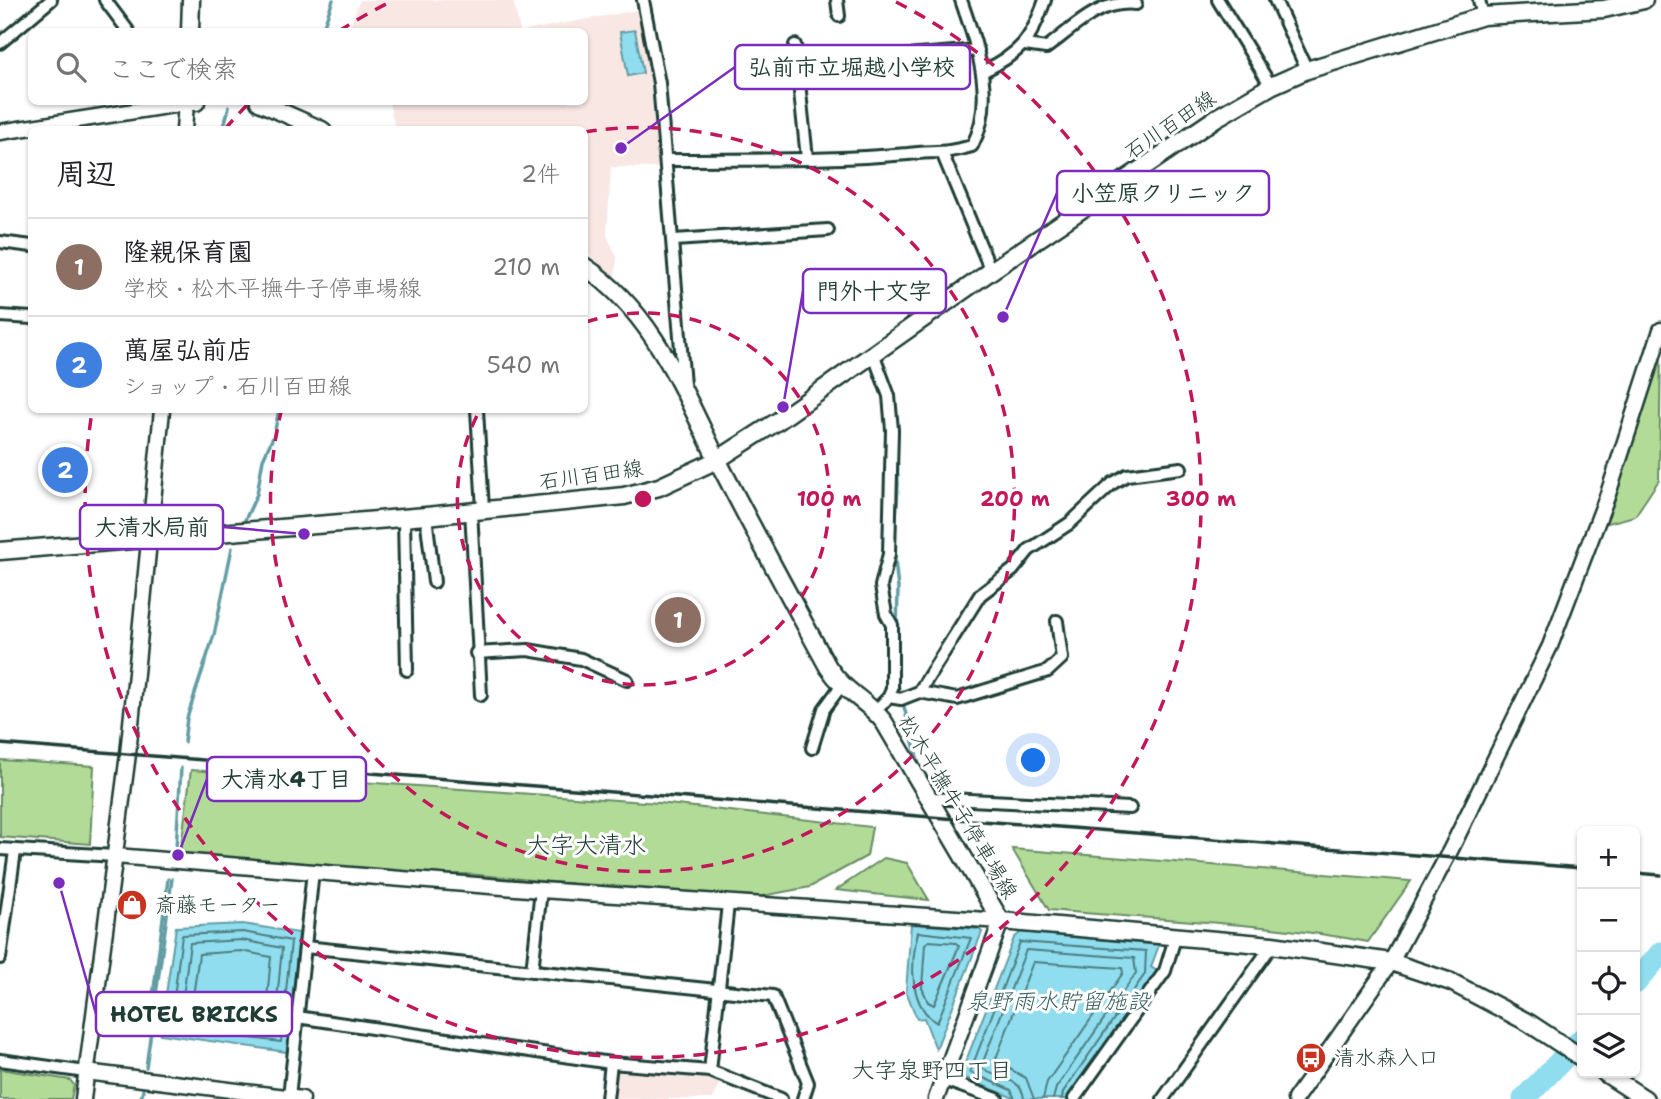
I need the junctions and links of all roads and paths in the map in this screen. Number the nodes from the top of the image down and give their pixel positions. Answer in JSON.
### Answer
{"nodes":[{"id":1,"x":51,"y":0,"type":"edge"},
{"id":2,"x":105,"y":0,"type":"edge"},
{"id":3,"x":191,"y":0,"type":"edge"},
{"id":4,"x":643,"y":0,"type":"edge"},
{"id":5,"x":837,"y":0,"type":"edge"},
{"id":6,"x":961,"y":0,"type":"edge"},
{"id":7,"x":1045,"y":0,"type":"edge"},
{"id":8,"x":1134,"y":0,"type":"edge"},
{"id":9,"x":1218,"y":0,"type":"edge"},
{"id":10,"x":1275,"y":0,"type":"edge"},
{"id":11,"x":1644,"y":0,"type":"edge"},
{"id":12,"x":1579,"y":6,"type":"edge"},
{"id":13,"x":1481,"y":8,"type":"edge"},
{"id":14,"x":839,"y":16,"type":"dead end"},
{"id":15,"x":126,"y":28,"type":"edge"},
{"id":16,"x":190,"y":28,"type":"edge"},
{"id":17,"x":0,"y":43,"type":"edge"},
{"id":18,"x":795,"y":45,"type":"dead end"},
{"id":19,"x":1025,"y":45,"type":"junction"},
{"id":20,"x":978,"y":50,"type":"junction"},
{"id":21,"x":797,"y":65,"type":"junction"},
{"id":22,"x":1307,"y":70,"type":"junction"},
{"id":23,"x":984,"y":71,"type":"junction"},
{"id":24,"x":1271,"y":86,"type":"junction"},
{"id":25,"x":170,"y":105,"type":"edge"},
{"id":26,"x":188,"y":105,"type":"edge"},
{"id":27,"x":266,"y":105,"type":"edge"},
{"id":28,"x":38,"y":126,"type":"edge"},
{"id":29,"x":185,"y":126,"type":"edge"},
{"id":30,"x":312,"y":126,"type":"edge"},
{"id":31,"x":28,"y":128,"type":"edge"},
{"id":32,"x":0,"y":132,"type":"edge"},
{"id":33,"x":943,"y":155,"type":"junction"},
{"id":34,"x":807,"y":159,"type":"junction"},
{"id":35,"x":666,"y":160,"type":"junction"},
{"id":36,"x":828,"y":230,"type":"dead end"},
{"id":37,"x":674,"y":240,"type":"junction"},
{"id":38,"x":0,"y":242,"type":"edge"},
{"id":39,"x":28,"y":246,"type":"edge"},
{"id":40,"x":588,"y":269,"type":"edge"},
{"id":41,"x":991,"y":271,"type":"junction"},
{"id":42,"x":0,"y":316,"type":"edge"},
{"id":43,"x":28,"y":318,"type":"edge"},
{"id":44,"x":1661,"y":330,"type":"edge"},
{"id":45,"x":873,"y":353,"type":"junction"},
{"id":46,"x":684,"y":388,"type":"junction"},
{"id":47,"x":162,"y":413,"type":"edge"},
{"id":48,"x":477,"y":413,"type":"edge"},
{"id":49,"x":717,"y":460,"type":"junction"},
{"id":50,"x":1181,"y":468,"type":"dead end"},
{"id":51,"x":477,"y":510,"type":"junction"},
{"id":52,"x":426,"y":516,"type":"junction"},
{"id":53,"x":404,"y":518,"type":"junction"},
{"id":54,"x":149,"y":540,"type":"junction"},
{"id":55,"x":0,"y":551,"type":"edge"},
{"id":56,"x":434,"y":582,"type":"dead end"},
{"id":57,"x":1058,"y":621,"type":"dead end"},
{"id":58,"x":476,"y":653,"type":"junction"},
{"id":59,"x":407,"y":670,"type":"dead end"},
{"id":60,"x":627,"y":680,"type":"dead end"},
{"id":61,"x":841,"y":686,"type":"junction"},
{"id":62,"x":919,"y":692,"type":"junction"},
{"id":63,"x":481,"y":695,"type":"dead end"},
{"id":64,"x":889,"y":697,"type":"junction"},
{"id":65,"x":875,"y":711,"type":"junction"},
{"id":66,"x":812,"y":748,"type":"dead end"},
{"id":67,"x":928,"y":798,"type":"junction"},
{"id":68,"x":1130,"y":808,"type":"dead end"},
{"id":69,"x":0,"y":849,"type":"edge"},
{"id":70,"x":15,"y":851,"type":"junction"},
{"id":71,"x":115,"y":856,"type":"junction"},
{"id":72,"x":313,"y":871,"type":"junction"},
{"id":73,"x":541,"y":890,"type":"junction"},
{"id":74,"x":728,"y":904,"type":"junction"},
{"id":75,"x":1001,"y":921,"type":"junction"},
{"id":76,"x":1175,"y":938,"type":"junction"},
{"id":77,"x":1272,"y":944,"type":"junction"},
{"id":78,"x":304,"y":947,"type":"junction"},
{"id":79,"x":0,"y":956,"type":"edge"},
{"id":80,"x":1391,"y":962,"type":"junction"},
{"id":81,"x":532,"y":971,"type":"junction"},
{"id":82,"x":716,"y":991,"type":"junction"},
{"id":83,"x":297,"y":1017,"type":"junction"},
{"id":84,"x":1577,"y":1055,"type":"edge"},
{"id":85,"x":0,"y":1060,"type":"edge"},
{"id":86,"x":611,"y":1063,"type":"junction"},
{"id":87,"x":709,"y":1071,"type":"junction"},
{"id":88,"x":86,"y":1072,"type":"junction"},
{"id":89,"x":1613,"y":1078,"type":"edge"},
{"id":90,"x":944,"y":1080,"type":"junction"},
{"id":91,"x":295,"y":1098,"type":"edge"},
{"id":92,"x":83,"y":1099,"type":"edge"},
{"id":93,"x":607,"y":1099,"type":"edge"},
{"id":94,"x":781,"y":1099,"type":"edge"},
{"id":95,"x":803,"y":1099,"type":"edge"},
{"id":96,"x":936,"y":1099,"type":"edge"},
{"id":97,"x":997,"y":1099,"type":"edge"},
{"id":98,"x":1074,"y":1099,"type":"edge"},
{"id":99,"x":1163,"y":1099,"type":"edge"},
{"id":100,"x":1295,"y":1099,"type":"edge"},
{"id":101,"x":1645,"y":1099,"type":"edge"}],
"edges":[{"from":1,"to":17,"type":"street"},
{"from":2,"to":15,"type":"street"},
{"from":3,"to":16,"type":"main road"},
{"from":4,"to":35,"type":"street"},
{"from":5,"to":14,"type":"street"},
{"from":6,"to":20,"type":"street"},
{"from":7,"to":19,"type":"street"},
{"from":8,"to":19,"type":"street"},
{"from":9,"to":24,"type":"street"},
{"from":10,"to":22,"type":"street"},
{"from":11,"to":12,"type":"main road","name":"石川百田線"},
{"from":12,"to":13,"type":"main road","name":"石川百田線"},
{"from":13,"to":22,"type":"main road","name":"石川百田線"},
{"from":18,"to":21,"type":"street"},
{"from":19,"to":23,"type":"street"},
{"from":20,"to":21,"type":"street"},
{"from":20,"to":23,"type":"street"},
{"from":21,"to":34,"type":"street"},
{"from":22,"to":24,"type":"main road","name":"石川百田線"},
{"from":23,"to":33,"type":"street"},
{"from":24,"to":41,"type":"main road","name":"石川百田線"},
{"from":25,"to":28,"type":"street"},
{"from":26,"to":29,"type":"street"},
{"from":27,"to":30,"type":"main road"},
{"from":31,"to":32,"type":"street"},
{"from":33,"to":34,"type":"street"},
{"from":33,"to":41,"type":"street"},
{"from":34,"to":35,"type":"street"},
{"from":35,"to":37,"type":"street"},
{"from":36,"to":37,"type":"street"},
{"from":37,"to":46,"type":"street"},
{"from":38,"to":39,"type":"street"},
{"from":40,"to":46,"type":"main road","name":"松木平撫牛子停車場線"},
{"from":41,"to":45,"type":"main road","name":"石川百田線"},
{"from":42,"to":43,"type":"street"},
{"from":44,"to":80,"type":"street"},
{"from":45,"to":49,"type":"main road","name":"石川百田線"},
{"from":45,"to":64,"type":"street"},
{"from":46,"to":49,"type":"main road","name":"松木平撫牛子停車場線"},
{"from":47,"to":54,"type":"street"},
{"from":48,"to":51,"type":"street"},
{"from":49,"to":51,"type":"main road","name":"石川百田線"},
{"from":49,"to":61,"type":"main road","name":"松木平撫牛子停車場線"},
{"from":50,"to":62,"type":"street"},
{"from":51,"to":52,"type":"main road","name":"石川百田線"},
{"from":51,"to":58,"type":"street"},
{"from":52,"to":53,"type":"main road","name":"石川百田線"},
{"from":52,"to":56,"type":"street"},
{"from":53,"to":54,"type":"main road","name":"石川百田線"},
{"from":53,"to":59,"type":"street"},
{"from":54,"to":55,"type":"main road","name":"石川百田線"},
{"from":54,"to":71,"type":"street"},
{"from":57,"to":62,"type":"street"},
{"from":58,"to":60,"type":"street"},
{"from":58,"to":63,"type":"street"},
{"from":61,"to":65,"type":"main road","name":"松木平撫牛子停車場線"},
{"from":61,"to":66,"type":"street"},
{"from":62,"to":64,"type":"street"},
{"from":64,"to":65,"type":"street"},
{"from":65,"to":67,"type":"main road","name":"松木平撫牛子停車場線"},
{"from":67,"to":68,"type":"street"},
{"from":67,"to":75,"type":"main road","name":"松木平撫牛子停車場線"},
{"from":69,"to":70,"type":"street"},
{"from":70,"to":71,"type":"street"},
{"from":70,"to":79,"type":"street"},
{"from":71,"to":72,"type":"street"},
{"from":71,"to":88,"type":"street"},
{"from":72,"to":73,"type":"street"},
{"from":72,"to":78,"type":"street"},
{"from":73,"to":74,"type":"street"},
{"from":73,"to":81,"type":"street"},
{"from":74,"to":75,"type":"street"},
{"from":74,"to":82,"type":"street"},
{"from":75,"to":76,"type":"main road","name":"松木平撫牛子停車場線"},
{"from":75,"to":90,"type":"street"},
{"from":76,"to":77,"type":"main road","name":"松木平撫牛子停車場線"},
{"from":76,"to":98,"type":"street"},
{"from":77,"to":80,"type":"main road","name":"松木平撫牛子停車場線"},
{"from":77,"to":99,"type":"street"},
{"from":78,"to":81,"type":"street"},
{"from":78,"to":83,"type":"street"},
{"from":80,"to":84,"type":"main road","name":"松木平撫牛子停車場線"},
{"from":80,"to":100,"type":"street"},
{"from":81,"to":82,"type":"street"},
{"from":82,"to":87,"type":"street"},
{"from":82,"to":95,"type":"street"},
{"from":83,"to":86,"type":"street"},
{"from":83,"to":91,"type":"street"},
{"from":85,"to":88,"type":"street"},
{"from":86,"to":87,"type":"street"},
{"from":86,"to":93,"type":"street"},
{"from":87,"to":94,"type":"street"},
{"from":88,"to":91,"type":"street"},
{"from":88,"to":92,"type":"street"},
{"from":89,"to":101,"type":"main road"},
{"from":90,"to":96,"type":"street"},
{"from":90,"to":97,"type":"street"}]}
